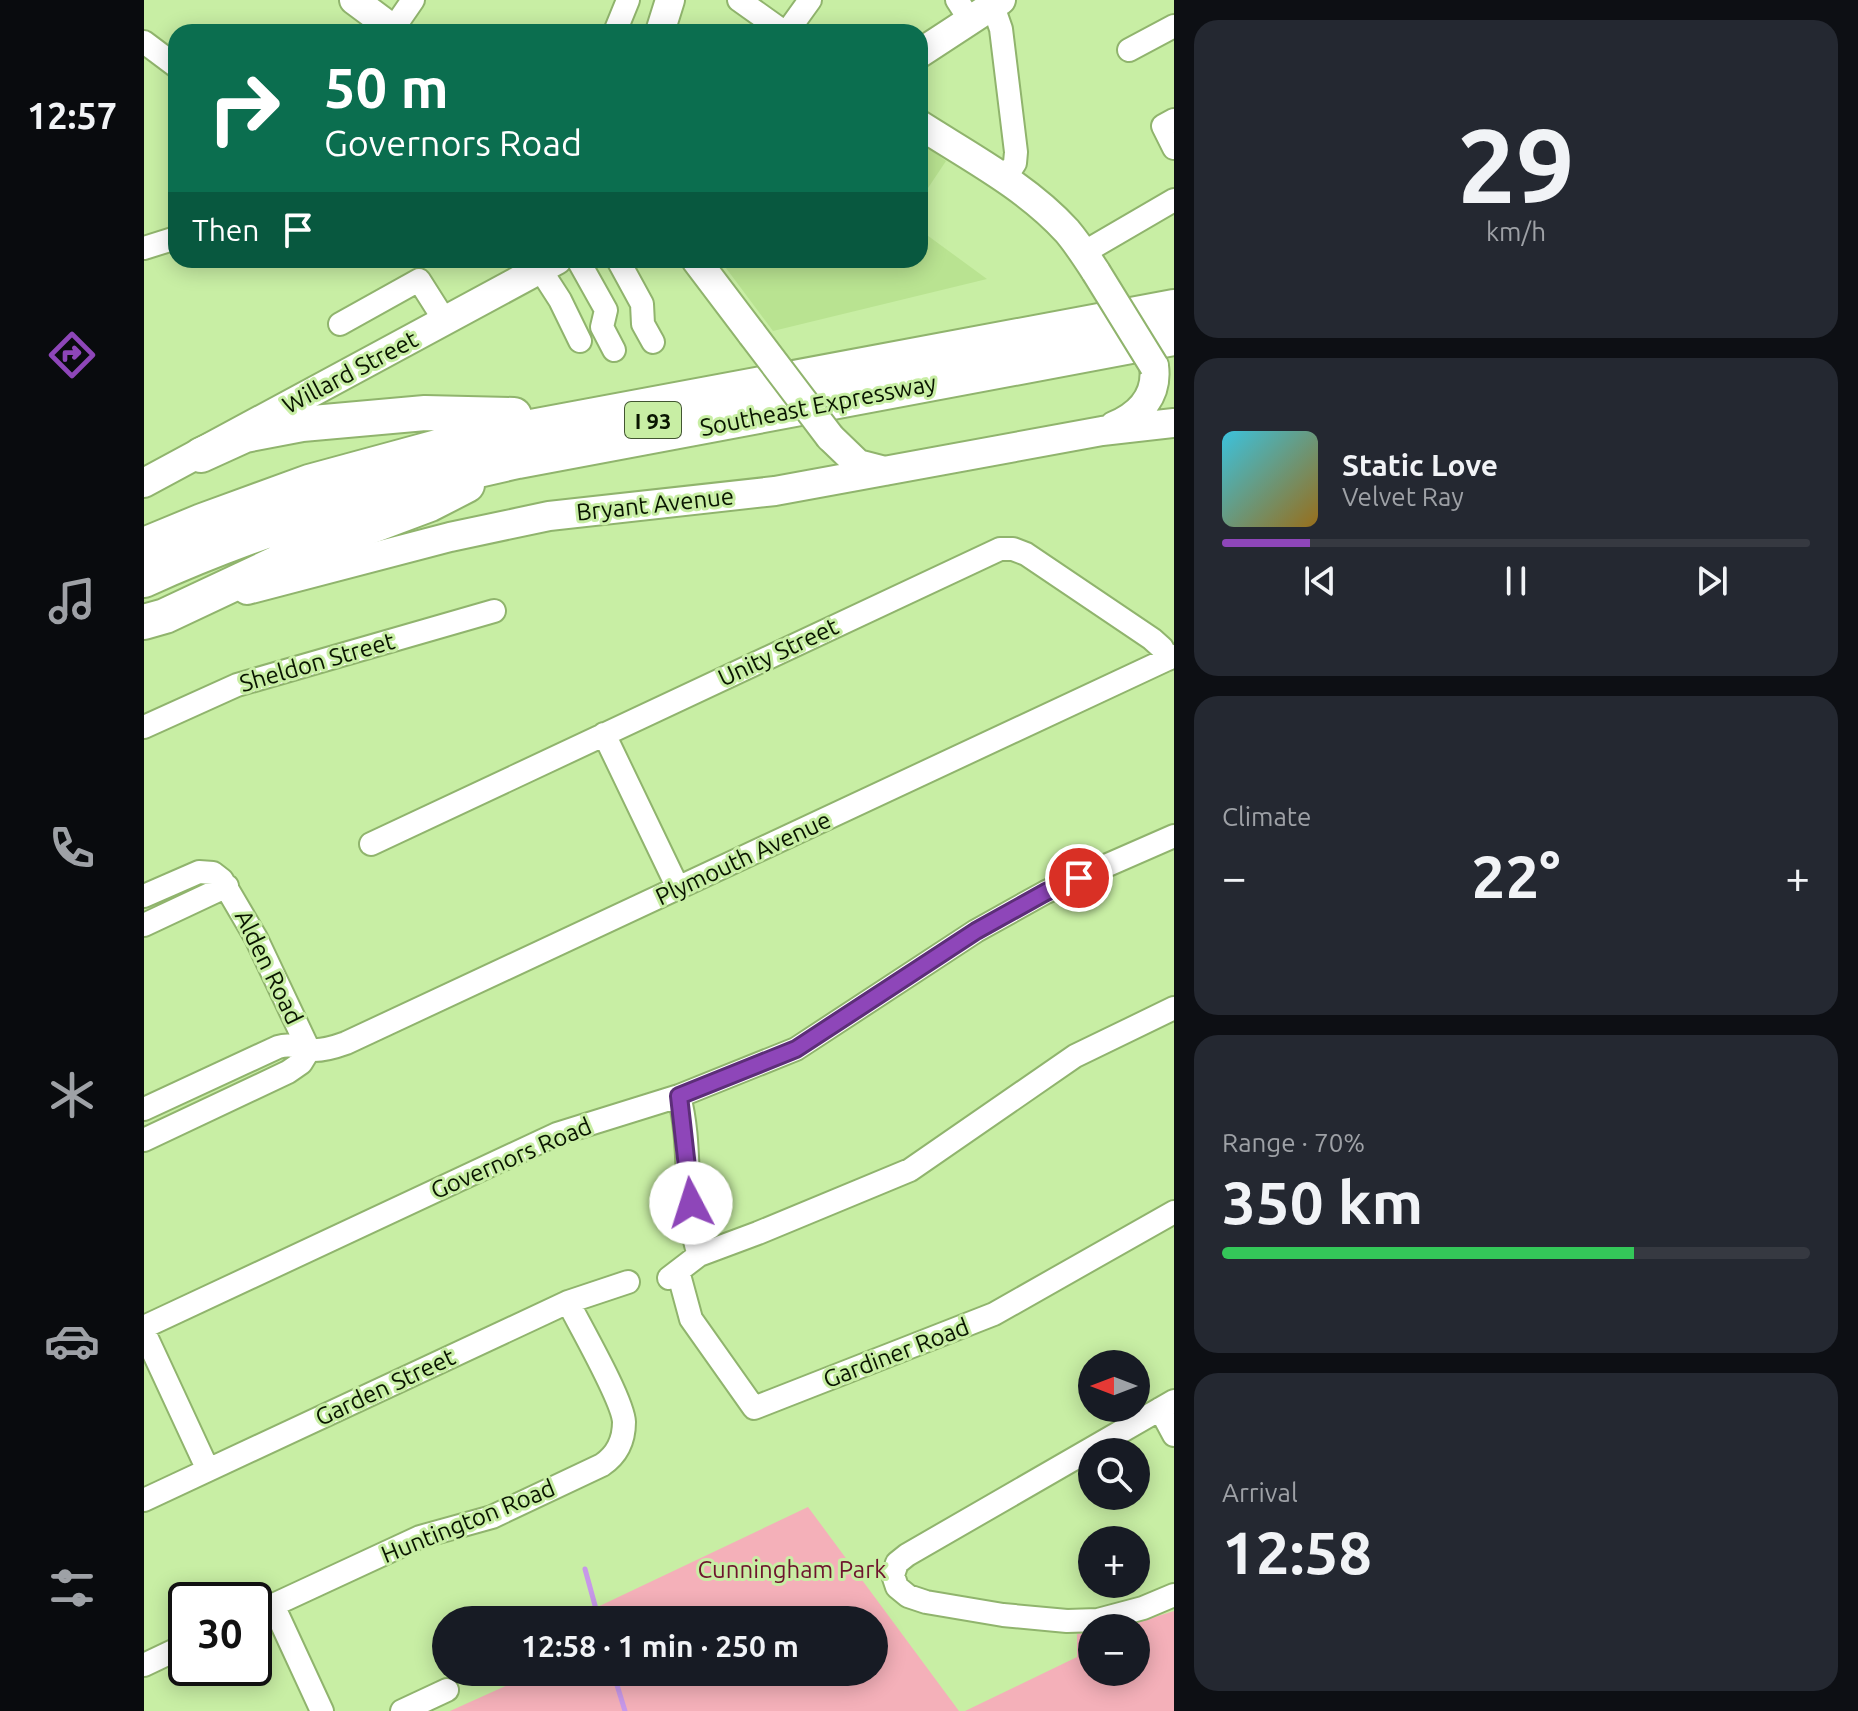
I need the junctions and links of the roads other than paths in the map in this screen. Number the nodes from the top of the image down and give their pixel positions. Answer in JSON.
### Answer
{"nodes":[{"id":1,"x":354,"y":0,"type":"edge"},
{"id":2,"x":413,"y":0,"type":"edge"},
{"id":3,"x":628,"y":0,"type":"edge"},
{"id":4,"x":670,"y":0,"type":"edge"},
{"id":5,"x":739,"y":0,"type":"edge"},
{"id":6,"x":810,"y":0,"type":"edge"},
{"id":7,"x":980,"y":6,"type":"edge"},
{"id":8,"x":385,"y":24,"type":"edge"},
{"id":9,"x":398,"y":24,"type":"edge"},
{"id":10,"x":618,"y":24,"type":"edge"},
{"id":11,"x":662,"y":24,"type":"edge"},
{"id":12,"x":774,"y":24,"type":"edge"},
{"id":13,"x":791,"y":24,"type":"edge"},
{"id":14,"x":1174,"y":26,"type":"edge"},
{"id":15,"x":144,"y":42,"type":"edge"},
{"id":16,"x":928,"y":47,"type":"edge"},
{"id":17,"x":1129,"y":50,"type":"dead end"},
{"id":18,"x":168,"y":60,"type":"edge"},
{"id":19,"x":1174,"y":120,"type":"edge"},
{"id":20,"x":928,"y":130,"type":"edge"},
{"id":21,"x":1174,"y":148,"type":"edge"},
{"id":22,"x":1004,"y":180,"type":"junction"},
{"id":23,"x":1174,"y":200,"type":"edge"},
{"id":24,"x":168,"y":240,"type":"edge"},
{"id":25,"x":144,"y":248,"type":"edge"},
{"id":26,"x":1090,"y":262,"type":"junction"},
{"id":27,"x":542,"y":268,"type":"edge"},
{"id":28,"x":549,"y":268,"type":"edge"},
{"id":29,"x":582,"y":268,"type":"edge"},
{"id":30,"x":622,"y":268,"type":"edge"},
{"id":31,"x":702,"y":268,"type":"edge"},
{"id":32,"x":1174,"y":293,"type":"edge"},
{"id":33,"x":1174,"y":307,"type":"edge"},
{"id":34,"x":445,"y":321,"type":"junction"},
{"id":35,"x":1174,"y":323,"type":"edge"},
{"id":36,"x":340,"y":324,"type":"dead end"},
{"id":37,"x":1174,"y":338,"type":"edge"},
{"id":38,"x":580,"y":341,"type":"dead end"},
{"id":39,"x":653,"y":342,"type":"dead end"},
{"id":40,"x":614,"y":350,"type":"dead end"},
{"id":41,"x":1154,"y":366,"type":"junction"},
{"id":42,"x":1174,"y":387,"type":"edge"},
{"id":43,"x":518,"y":415,"type":"junction"},
{"id":44,"x":1174,"y":423,"type":"edge"},
{"id":45,"x":1102,"y":431,"type":"junction"},
{"id":46,"x":201,"y":455,"type":"junction"},
{"id":47,"x":506,"y":464,"type":"junction"},
{"id":48,"x":889,"y":471,"type":"junction"},
{"id":49,"x":144,"y":483,"type":"edge"},
{"id":50,"x":144,"y":531,"type":"edge"},
{"id":51,"x":144,"y":545,"type":"edge"},
{"id":52,"x":144,"y":564,"type":"edge"},
{"id":53,"x":144,"y":580,"type":"edge"},
{"id":54,"x":494,"y":611,"type":"dead end"},
{"id":55,"x":151,"y":621,"type":"edge"},
{"id":56,"x":1171,"y":658,"type":"edge"},
{"id":57,"x":144,"y":727,"type":"edge"},
{"id":58,"x":604,"y":734,"type":"junction"},
{"id":59,"x":1174,"y":836,"type":"edge"},
{"id":60,"x":371,"y":844,"type":"dead end"},
{"id":61,"x":227,"y":886,"type":"junction"},
{"id":62,"x":678,"y":888,"type":"junction"},
{"id":63,"x":144,"y":896,"type":"edge"},
{"id":64,"x":144,"y":925,"type":"edge"},
{"id":65,"x":1174,"y":1008,"type":"edge"},
{"id":66,"x":309,"y":1050,"type":"junction"},
{"id":67,"x":679,"y":1096,"type":"junction"},
{"id":68,"x":144,"y":1109,"type":"edge"},
{"id":69,"x":144,"y":1140,"type":"edge"},
{"id":70,"x":1174,"y":1212,"type":"edge"},
{"id":71,"x":699,"y":1255,"type":"junction"},
{"id":72,"x":628,"y":1282,"type":"dead end"},
{"id":73,"x":568,"y":1302,"type":"junction"},
{"id":74,"x":144,"y":1329,"type":"edge"},
{"id":75,"x":1167,"y":1405,"type":"edge"},
{"id":76,"x":1174,"y":1435,"type":"edge"},
{"id":77,"x":208,"y":1470,"type":"junction"},
{"id":78,"x":144,"y":1500,"type":"edge"},
{"id":79,"x":1174,"y":1595,"type":"edge"},
{"id":80,"x":272,"y":1606,"type":"edge"},
{"id":81,"x":272,"y":1624,"type":"edge"},
{"id":82,"x":168,"y":1654,"type":"edge"},
{"id":83,"x":144,"y":1665,"type":"edge"},
{"id":84,"x":447,"y":1690,"type":"dead end"},
{"id":85,"x":322,"y":1711,"type":"edge"},
{"id":86,"x":402,"y":1711,"type":"edge"}],
"edges":[{"from":1,"to":8,"type":"main road"},
{"from":2,"to":9,"type":"street"},
{"from":3,"to":10,"type":"street"},
{"from":4,"to":11,"type":"main road"},
{"from":5,"to":12,"type":"street"},
{"from":6,"to":13,"type":"street"},
{"from":7,"to":16,"type":"main road"},
{"from":7,"to":22,"type":"street"},
{"from":14,"to":17,"type":"street"},
{"from":15,"to":18,"type":"street"},
{"from":19,"to":21,"type":"street"},
{"from":20,"to":22,"type":"main road"},
{"from":22,"to":26,"type":"main road"},
{"from":23,"to":26,"type":"street"},
{"from":24,"to":25,"type":"street"},
{"from":26,"to":41,"type":"main road","bridge":true},
{"from":27,"to":34,"type":"main road","name":"Willard Street"},
{"from":28,"to":38,"type":"street"},
{"from":29,"to":40,"type":"street"},
{"from":30,"to":39,"type":"street"},
{"from":31,"to":48,"type":"main road","bridge":true},
{"from":32,"to":43,"type":"highway","name":"Southeast Expressway","number":"I 93"},
{"from":33,"to":51,"type":"highway","number":"I 93"},
{"from":34,"to":36,"type":"street"},
{"from":34,"to":46,"type":"main road","name":"Willard Street"},
{"from":35,"to":52,"type":"highway","number":"I 93"},
{"from":37,"to":47,"type":"highway","name":"Southeast Expressway","number":"I 93"},
{"from":41,"to":42,"type":"main road"},
{"from":41,"to":45,"type":"main road"},
{"from":43,"to":46,"type":"highway"},
{"from":43,"to":50,"type":"highway","name":"Southeast Expressway","number":"I 93"},
{"from":44,"to":45,"type":"main road","name":"Bryant Avenue"},
{"from":45,"to":48,"type":"main road","name":"Bryant Avenue"},
{"from":46,"to":49,"type":"main road","name":"Willard Street"},
{"from":47,"to":53,"type":"highway","name":"Southeast Expressway","number":"I 93"},
{"from":47,"to":55,"type":"highway"},
{"from":48,"to":55,"type":"main road","name":"Bryant Avenue"},
{"from":54,"to":57,"type":"street","name":"Sheldon Street"},
{"from":56,"to":58,"type":"street","name":"Unity Street"},
{"from":56,"to":62,"type":"street","name":"Plymouth Avenue"},
{"from":58,"to":60,"type":"street","name":"Unity Street"},
{"from":58,"to":62,"type":"street"},
{"from":59,"to":67,"type":"street","name":"Governors Road"},
{"from":61,"to":63,"type":"street"},
{"from":61,"to":64,"type":"street"},
{"from":61,"to":66,"type":"street","name":"Alden Road"},
{"from":62,"to":66,"type":"street","name":"Plymouth Avenue"},
{"from":65,"to":71,"type":"street","name":"Gardiner Road"},
{"from":66,"to":68,"type":"street","name":"Plymouth Avenue"},
{"from":66,"to":69,"type":"street"},
{"from":67,"to":71,"type":"street"},
{"from":67,"to":74,"type":"street","name":"Governors Road"},
{"from":70,"to":71,"type":"street","name":"Gardiner Road"},
{"from":72,"to":73,"type":"street","name":"Garden Street"},
{"from":73,"to":77,"type":"street","name":"Garden Street"},
{"from":73,"to":80,"type":"street","name":"Huntington Road"},
{"from":74,"to":77,"type":"street"},
{"from":75,"to":76,"type":"street"},
{"from":75,"to":79,"type":"street"},
{"from":77,"to":78,"type":"street","name":"Garden Street"},
{"from":81,"to":85,"type":"street"},
{"from":82,"to":83,"type":"street"},
{"from":84,"to":86,"type":"street"}]}
